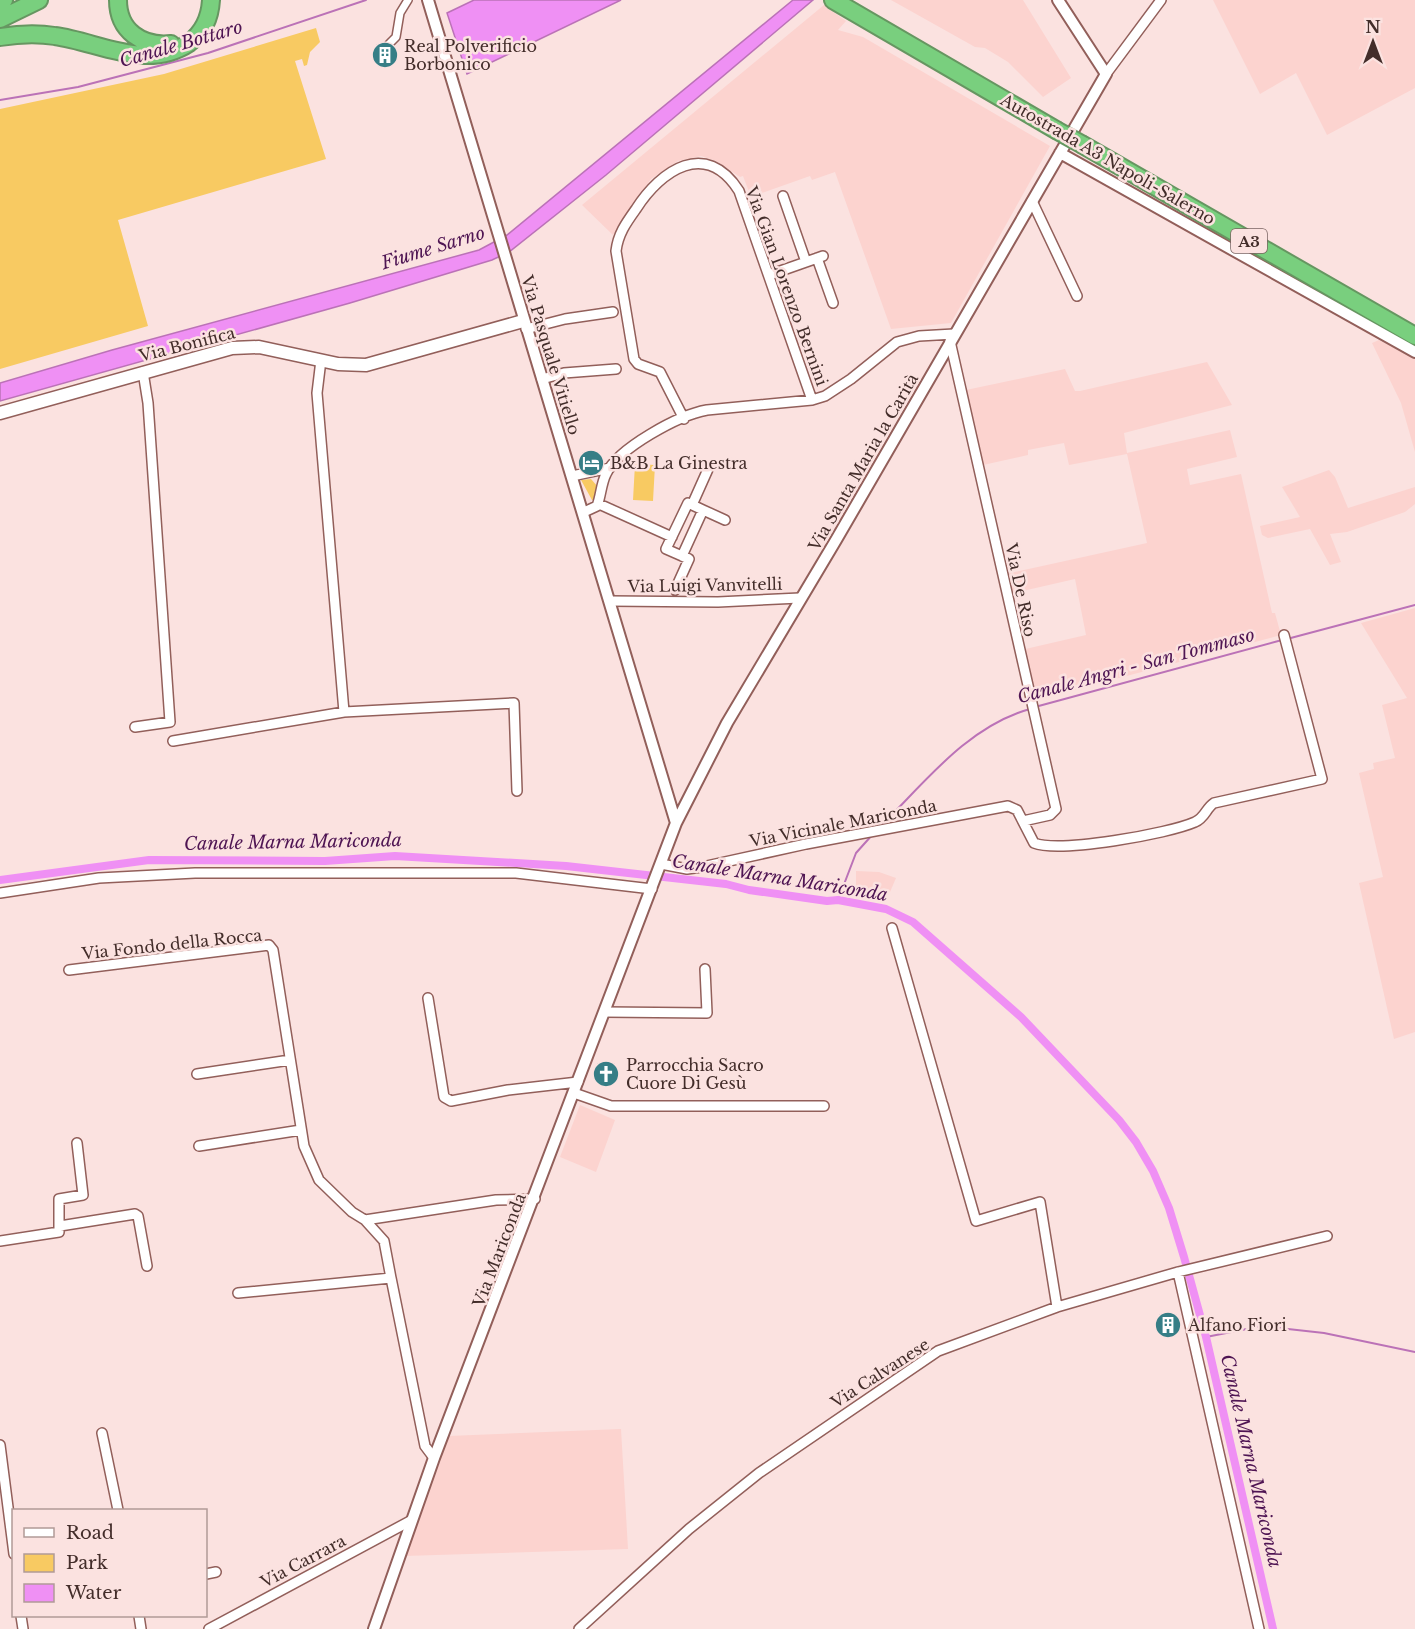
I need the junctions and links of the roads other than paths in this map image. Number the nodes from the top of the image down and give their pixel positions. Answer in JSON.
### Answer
{"nodes":[{"id":1,"x":4,"y":0,"type":"edge"},
{"id":2,"x":39,"y":0,"type":"edge"},
{"id":3,"x":118,"y":0,"type":"edge"},
{"id":4,"x":205,"y":0,"type":"edge"},
{"id":5,"x":211,"y":0,"type":"edge"},
{"id":6,"x":408,"y":0,"type":"edge"},
{"id":7,"x":428,"y":0,"type":"edge"},
{"id":8,"x":1058,"y":0,"type":"edge"},
{"id":9,"x":1161,"y":0,"type":"edge"},
{"id":10,"x":842,"y":1,"type":"edge"},
{"id":11,"x":0,"y":2,"type":"edge"},
{"id":12,"x":0,"y":19,"type":"edge"},
{"id":13,"x":0,"y":37,"type":"edge"},
{"id":14,"x":389,"y":44,"type":"dead end"},
{"id":15,"x":1106,"y":75,"type":"junction"},
{"id":16,"x":1085,"y":141,"type":"junction"},
{"id":17,"x":1060,"y":153,"type":"junction"},
{"id":18,"x":783,"y":196,"type":"dead end"},
{"id":19,"x":1032,"y":201,"type":"junction"},
{"id":20,"x":806,"y":262,"type":"junction"},
{"id":21,"x":769,"y":274,"type":"junction"},
{"id":22,"x":1077,"y":296,"type":"dead end"},
{"id":23,"x":833,"y":303,"type":"dead end"},
{"id":24,"x":613,"y":312,"type":"dead end"},
{"id":25,"x":1415,"y":324,"type":"edge"},
{"id":26,"x":525,"y":325,"type":"junction"},
{"id":27,"x":1415,"y":336,"type":"edge"},
{"id":28,"x":952,"y":338,"type":"junction"},
{"id":29,"x":1415,"y":352,"type":"edge"},
{"id":30,"x":321,"y":360,"type":"junction"},
{"id":31,"x":616,"y":369,"type":"dead end"},
{"id":32,"x":143,"y":372,"type":"junction"},
{"id":33,"x":542,"y":379,"type":"junction"},
{"id":34,"x":812,"y":400,"type":"junction"},
{"id":35,"x":0,"y":413,"type":"edge"},
{"id":36,"x":684,"y":419,"type":"junction"},
{"id":37,"x":709,"y":466,"type":"dead end"},
{"id":38,"x":609,"y":468,"type":"junction"},
{"id":39,"x":585,"y":474,"type":"junction"},
{"id":40,"x":572,"y":476,"type":"junction"},
{"id":41,"x":601,"y":488,"type":"junction"},
{"id":42,"x":598,"y":504,"type":"junction"},
{"id":43,"x":692,"y":505,"type":"junction"},
{"id":44,"x":703,"y":510,"type":"junction"},
{"id":45,"x":584,"y":512,"type":"junction"},
{"id":46,"x":725,"y":520,"type":"dead end"},
{"id":47,"x":672,"y":537,"type":"junction"},
{"id":48,"x":682,"y":556,"type":"junction"},
{"id":49,"x":675,"y":590,"type":"dead end"},
{"id":50,"x":800,"y":598,"type":"junction"},
{"id":51,"x":610,"y":601,"type":"junction"},
{"id":52,"x":1285,"y":640,"type":"dead end"},
{"id":53,"x":344,"y":712,"type":"junction"},
{"id":54,"x":135,"y":727,"type":"dead end"},
{"id":55,"x":173,"y":741,"type":"dead end"},
{"id":56,"x":517,"y":790,"type":"dead end"},
{"id":57,"x":1023,"y":821,"type":"junction"},
{"id":58,"x":676,"y":823,"type":"junction"},
{"id":59,"x":660,"y":867,"type":"junction"},
{"id":60,"x":653,"y":886,"type":"junction"},
{"id":61,"x":0,"y":893,"type":"edge"},
{"id":62,"x":892,"y":928,"type":"dead end"},
{"id":63,"x":705,"y":969,"type":"dead end"},
{"id":64,"x":69,"y":970,"type":"dead end"},
{"id":65,"x":428,"y":998,"type":"dead end"},
{"id":66,"x":604,"y":1012,"type":"junction"},
{"id":67,"x":290,"y":1060,"type":"junction"},
{"id":68,"x":197,"y":1074,"type":"dead end"},
{"id":69,"x":576,"y":1087,"type":"junction"},
{"id":70,"x":824,"y":1106,"type":"dead end"},
{"id":71,"x":301,"y":1130,"type":"junction"},
{"id":72,"x":77,"y":1143,"type":"dead end"},
{"id":73,"x":200,"y":1146,"type":"dead end"},
{"id":74,"x":535,"y":1198,"type":"junction"},
{"id":75,"x":365,"y":1220,"type":"junction"},
{"id":76,"x":60,"y":1226,"type":"junction"},
{"id":77,"x":1327,"y":1236,"type":"dead end"},
{"id":78,"x":0,"y":1241,"type":"edge"},
{"id":79,"x":147,"y":1266,"type":"dead end"},
{"id":80,"x":1180,"y":1272,"type":"junction"},
{"id":81,"x":391,"y":1278,"type":"junction"},
{"id":82,"x":238,"y":1293,"type":"dead end"},
{"id":83,"x":1058,"y":1307,"type":"junction"},
{"id":84,"x":102,"y":1433,"type":"dead end"},
{"id":85,"x":0,"y":1444,"type":"edge"},
{"id":86,"x":434,"y":1458,"type":"junction"},
{"id":87,"x":118,"y":1509,"type":"edge"},
{"id":88,"x":412,"y":1520,"type":"junction"},
{"id":89,"x":12,"y":1538,"type":"edge"},
{"id":90,"x":216,"y":1572,"type":"dead end"},
{"id":91,"x":207,"y":1574,"type":"edge"},
{"id":92,"x":209,"y":1629,"type":"edge"},
{"id":93,"x":374,"y":1629,"type":"edge"},
{"id":94,"x":579,"y":1629,"type":"edge"},
{"id":95,"x":1259,"y":1629,"type":"edge"}],
"edges":[{"from":1,"to":11,"type":"highway"},
{"from":2,"to":12,"type":"highway"},
{"from":3,"to":4,"type":"highway"},
{"from":5,"to":13,"type":"highway"},
{"from":6,"to":14,"type":"street"},
{"from":7,"to":26,"type":"street","name":"Via Pasquale Vitiello"},
{"from":8,"to":15,"type":"street"},
{"from":9,"to":15,"type":"street"},
{"from":10,"to":16,"type":"highway","name":"Autostrada A3 Napoli-Salerno","number":"A3","bridge":true},
{"from":15,"to":17,"type":"street","name":"Via Santa Maria la Carità"},
{"from":16,"to":25,"type":"highway","name":"Autostrada A3 Napoli-Salerno","number":"A3"},
{"from":16,"to":27,"type":"highway","name":"Autostrada A3 Napoli-Salerno","number":"A3"},
{"from":17,"to":19,"type":"street","name":"Via Santa Maria la Carità"},
{"from":17,"to":29,"type":"street"},
{"from":18,"to":20,"type":"street"},
{"from":19,"to":22,"type":"street"},
{"from":19,"to":28,"type":"street","name":"Via Santa Maria la Carità"},
{"from":20,"to":21,"type":"street"},
{"from":20,"to":23,"type":"street"},
{"from":21,"to":34,"type":"street","name":"Via Gian Lorenzo Bernini"},
{"from":21,"to":36,"type":"street","name":"Via Gian Lorenzo Bernini"},
{"from":24,"to":26,"type":"street"},
{"from":26,"to":30,"type":"main road","name":"Via Bonifica"},
{"from":26,"to":33,"type":"street","name":"Via Pasquale Vitiello"},
{"from":28,"to":34,"type":"street","name":"Via Gian Lorenzo Bernini"},
{"from":28,"to":50,"type":"street","name":"Via Santa Maria la Carità"},
{"from":28,"to":57,"type":"street","name":"Via De Riso"},
{"from":30,"to":32,"type":"main road","name":"Via Bonifica"},
{"from":30,"to":53,"type":"street"},
{"from":31,"to":33,"type":"street"},
{"from":32,"to":35,"type":"main road","name":"Via Bonifica"},
{"from":32,"to":54,"type":"street"},
{"from":33,"to":40,"type":"street","name":"Via Pasquale Vitiello"},
{"from":34,"to":36,"type":"street","name":"Via Gian Lorenzo Bernini"},
{"from":36,"to":38,"type":"street","name":"Via Gian Lorenzo Bernini"},
{"from":37,"to":43,"type":"street"},
{"from":38,"to":39,"type":"street"},
{"from":38,"to":41,"type":"street","name":"Via Gian Lorenzo Bernini"},
{"from":39,"to":40,"type":"street"},
{"from":39,"to":41,"type":"street"},
{"from":40,"to":45,"type":"street","name":"Via Pasquale Vitiello"},
{"from":41,"to":42,"type":"street","name":"Via Gian Lorenzo Bernini"},
{"from":42,"to":45,"type":"street"},
{"from":42,"to":47,"type":"street"},
{"from":43,"to":44,"type":"street"},
{"from":43,"to":47,"type":"street"},
{"from":44,"to":46,"type":"street"},
{"from":44,"to":48,"type":"street"},
{"from":45,"to":51,"type":"street","name":"Via Pasquale Vitiello"},
{"from":47,"to":48,"type":"street"},
{"from":48,"to":49,"type":"street"},
{"from":50,"to":51,"type":"street","name":"Via Luigi Vanvitelli"},
{"from":50,"to":58,"type":"street","name":"Via Santa Maria la Carità"},
{"from":51,"to":58,"type":"street","name":"Via Pasquale Vitiello"},
{"from":52,"to":57,"type":"street"},
{"from":53,"to":55,"type":"street"},
{"from":53,"to":56,"type":"street"},
{"from":57,"to":59,"type":"street","name":"Via Vicinale Mariconda"},
{"from":58,"to":59,"type":"street","name":"Via Santa Maria la Carità"},
{"from":59,"to":60,"type":"street","name":"Via Santa Maria la Carità"},
{"from":60,"to":61,"type":"street"},
{"from":60,"to":66,"type":"street","name":"Via Mariconda"},
{"from":62,"to":83,"type":"street"},
{"from":63,"to":66,"type":"street"},
{"from":64,"to":67,"type":"street","name":"Via Fondo della Rocca"},
{"from":65,"to":69,"type":"street"},
{"from":66,"to":69,"type":"street","name":"Via Mariconda"},
{"from":67,"to":68,"type":"street"},
{"from":67,"to":71,"type":"street","name":"Via Fondo della Rocca"},
{"from":69,"to":70,"type":"street"},
{"from":69,"to":74,"type":"street","name":"Via Mariconda"},
{"from":71,"to":73,"type":"street"},
{"from":71,"to":75,"type":"street","name":"Via Fondo della Rocca"},
{"from":72,"to":76,"type":"street"},
{"from":74,"to":75,"type":"street"},
{"from":74,"to":86,"type":"street","name":"Via Mariconda"},
{"from":75,"to":81,"type":"street","name":"Via Fondo della Rocca"},
{"from":76,"to":78,"type":"street"},
{"from":76,"to":79,"type":"street"},
{"from":77,"to":80,"type":"street","name":"Via Calvanese"},
{"from":80,"to":83,"type":"street","name":"Via Calvanese"},
{"from":80,"to":95,"type":"street"},
{"from":81,"to":82,"type":"street"},
{"from":81,"to":86,"type":"street","name":"Via Fondo della Rocca"},
{"from":83,"to":94,"type":"street","name":"Via Calvanese"},
{"from":84,"to":87,"type":"street"},
{"from":85,"to":89,"type":"street"},
{"from":86,"to":88,"type":"street","name":"Via Mariconda"},
{"from":88,"to":92,"type":"street","name":"Via Carrara"},
{"from":88,"to":93,"type":"street","name":"Via Mariconda"},
{"from":90,"to":91,"type":"street"}]}
